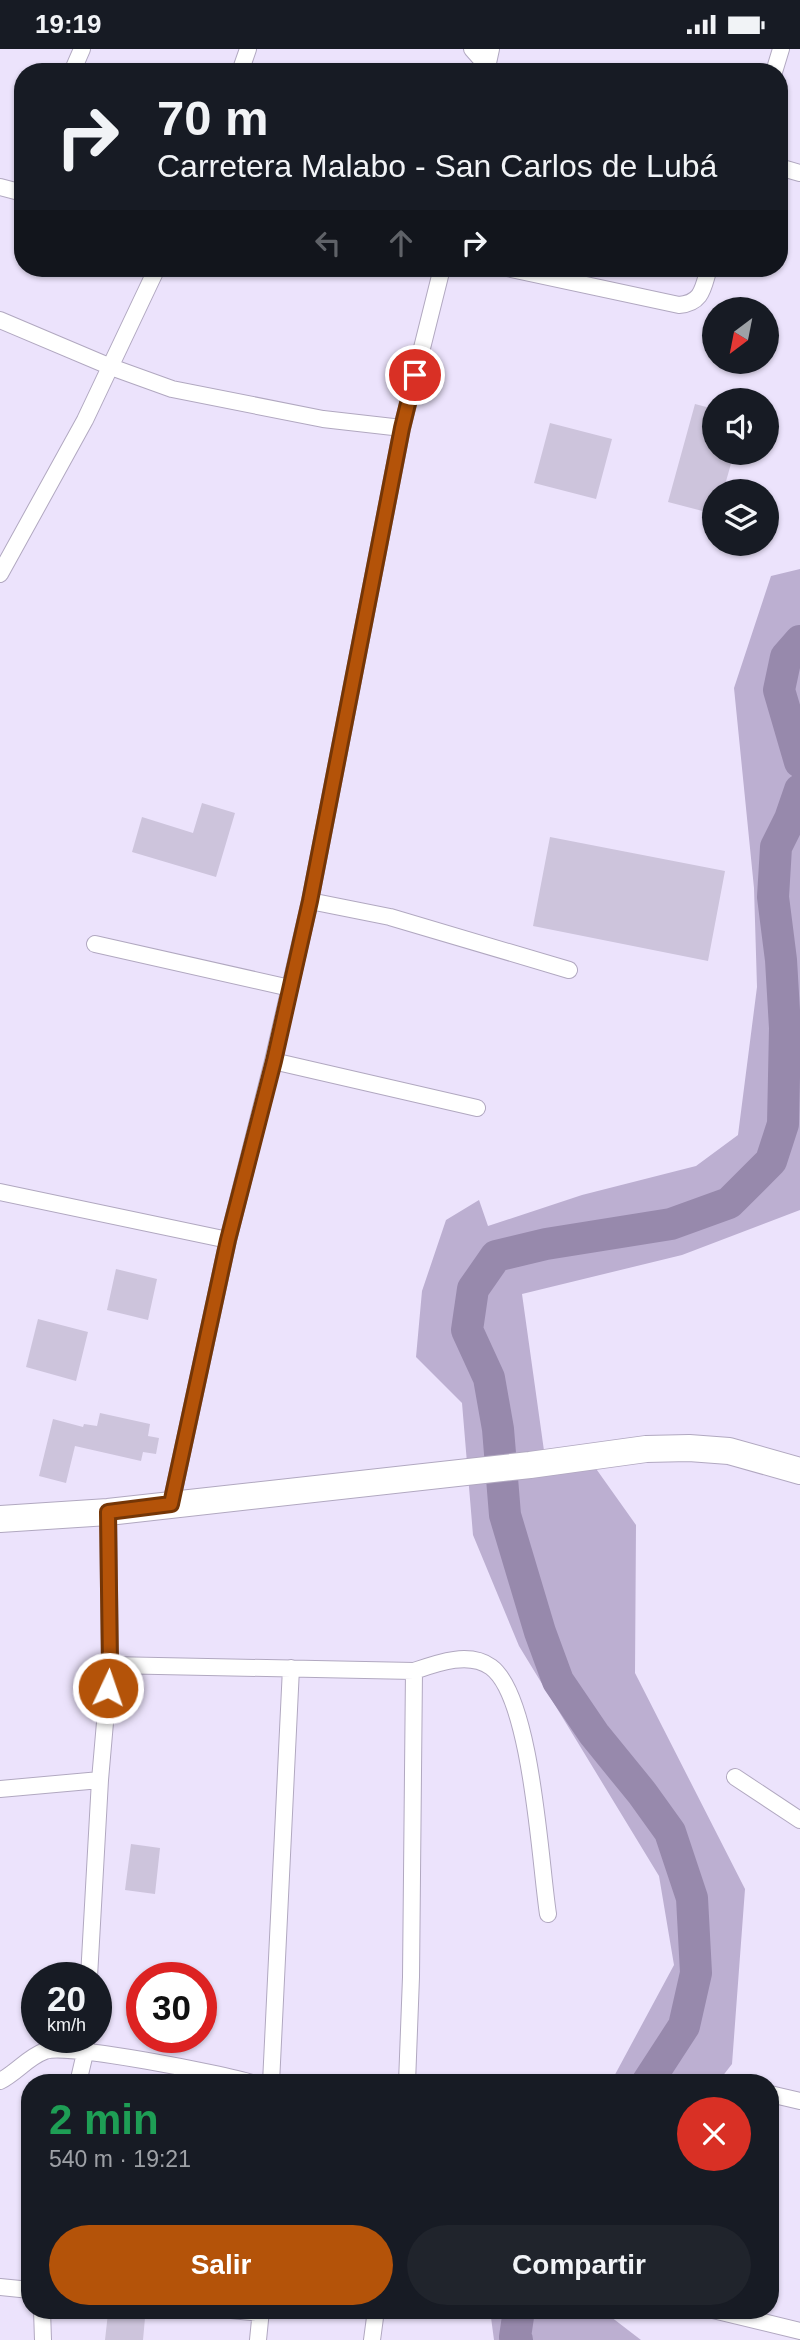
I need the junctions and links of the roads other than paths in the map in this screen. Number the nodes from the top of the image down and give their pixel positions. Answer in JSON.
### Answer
{"nodes":[{"id":1,"x":153,"y":277,"type":"edge"},
{"id":2,"x":440,"y":277,"type":"edge"},
{"id":3,"x":549,"y":277,"type":"edge"},
{"id":4,"x":706,"y":277,"type":"edge"},
{"id":5,"x":0,"y":320,"type":"edge"},
{"id":6,"x":111,"y":367,"type":"junction"},
{"id":7,"x":402,"y":428,"type":"junction"},
{"id":8,"x":0,"y":574,"type":"edge"},
{"id":9,"x":310,"y":901,"type":"junction"},
{"id":10,"x":95,"y":944,"type":"dead end"},
{"id":11,"x":569,"y":969,"type":"dead end"},
{"id":12,"x":290,"y":988,"type":"junction"},
{"id":13,"x":274,"y":1061,"type":"junction"},
{"id":14,"x":477,"y":1108,"type":"dead end"},
{"id":15,"x":0,"y":1192,"type":"edge"},
{"id":16,"x":228,"y":1240,"type":"junction"},
{"id":17,"x":800,"y":1471,"type":"edge"},
{"id":18,"x":171,"y":1504,"type":"junction"},
{"id":19,"x":108,"y":1512,"type":"junction"},
{"id":20,"x":0,"y":1519,"type":"edge"},
{"id":21,"x":110,"y":1665,"type":"junction"},
{"id":22,"x":291,"y":1668,"type":"junction"},
{"id":23,"x":414,"y":1671,"type":"junction"},
{"id":24,"x":735,"y":1777,"type":"dead end"},
{"id":25,"x":100,"y":1780,"type":"junction"},
{"id":26,"x":0,"y":1789,"type":"edge"},
{"id":27,"x":800,"y":1820,"type":"edge"},
{"id":28,"x":548,"y":1915,"type":"dead end"},
{"id":29,"x":90,"y":1962,"type":"edge"},
{"id":30,"x":42,"y":2053,"type":"edge"},
{"id":31,"x":84,"y":2053,"type":"edge"},
{"id":32,"x":112,"y":2053,"type":"edge"},
{"id":33,"x":80,"y":2074,"type":"edge"},
{"id":34,"x":208,"y":2074,"type":"edge"},
{"id":35,"x":271,"y":2074,"type":"edge"},
{"id":36,"x":407,"y":2074,"type":"edge"},
{"id":37,"x":0,"y":2081,"type":"edge"},
{"id":38,"x":779,"y":2096,"type":"edge"},
{"id":39,"x":800,"y":2101,"type":"edge"},
{"id":40,"x":0,"y":2287,"type":"edge"},
{"id":41,"x":21,"y":2289,"type":"edge"},
{"id":42,"x":42,"y":2319,"type":"edge"},
{"id":43,"x":260,"y":2319,"type":"edge"},
{"id":44,"x":375,"y":2319,"type":"edge"},
{"id":45,"x":750,"y":2319,"type":"edge"},
{"id":46,"x":800,"y":2331,"type":"edge"},
{"id":47,"x":43,"y":2340,"type":"edge"},
{"id":48,"x":258,"y":2340,"type":"edge"},
{"id":49,"x":372,"y":2340,"type":"edge"}],
"edges":[{"from":1,"to":6,"type":"street"},
{"from":2,"to":7,"type":"street"},
{"from":3,"to":4,"type":"street"},
{"from":5,"to":6,"type":"street"},
{"from":6,"to":7,"type":"street"},
{"from":6,"to":8,"type":"street"},
{"from":7,"to":9,"type":"street"},
{"from":9,"to":11,"type":"street"},
{"from":9,"to":12,"type":"street"},
{"from":10,"to":12,"type":"street"},
{"from":12,"to":13,"type":"street"},
{"from":13,"to":14,"type":"street"},
{"from":13,"to":16,"type":"street"},
{"from":15,"to":16,"type":"street"},
{"from":16,"to":18,"type":"street"},
{"from":17,"to":18,"type":"main road"},
{"from":18,"to":19,"type":"main road"},
{"from":19,"to":20,"type":"main road"},
{"from":19,"to":21,"type":"street"},
{"from":21,"to":22,"type":"street"},
{"from":21,"to":25,"type":"street"},
{"from":22,"to":23,"type":"street"},
{"from":22,"to":35,"type":"street"},
{"from":23,"to":28,"type":"street"},
{"from":23,"to":36,"type":"street"},
{"from":24,"to":27,"type":"street"},
{"from":25,"to":26,"type":"street"},
{"from":25,"to":29,"type":"street"},
{"from":30,"to":37,"type":"street"},
{"from":31,"to":33,"type":"street"},
{"from":32,"to":34,"type":"street"},
{"from":38,"to":39,"type":"street"},
{"from":40,"to":41,"type":"street"},
{"from":42,"to":47,"type":"street"},
{"from":43,"to":48,"type":"street"},
{"from":44,"to":49,"type":"street"},
{"from":45,"to":46,"type":"street"}]}
